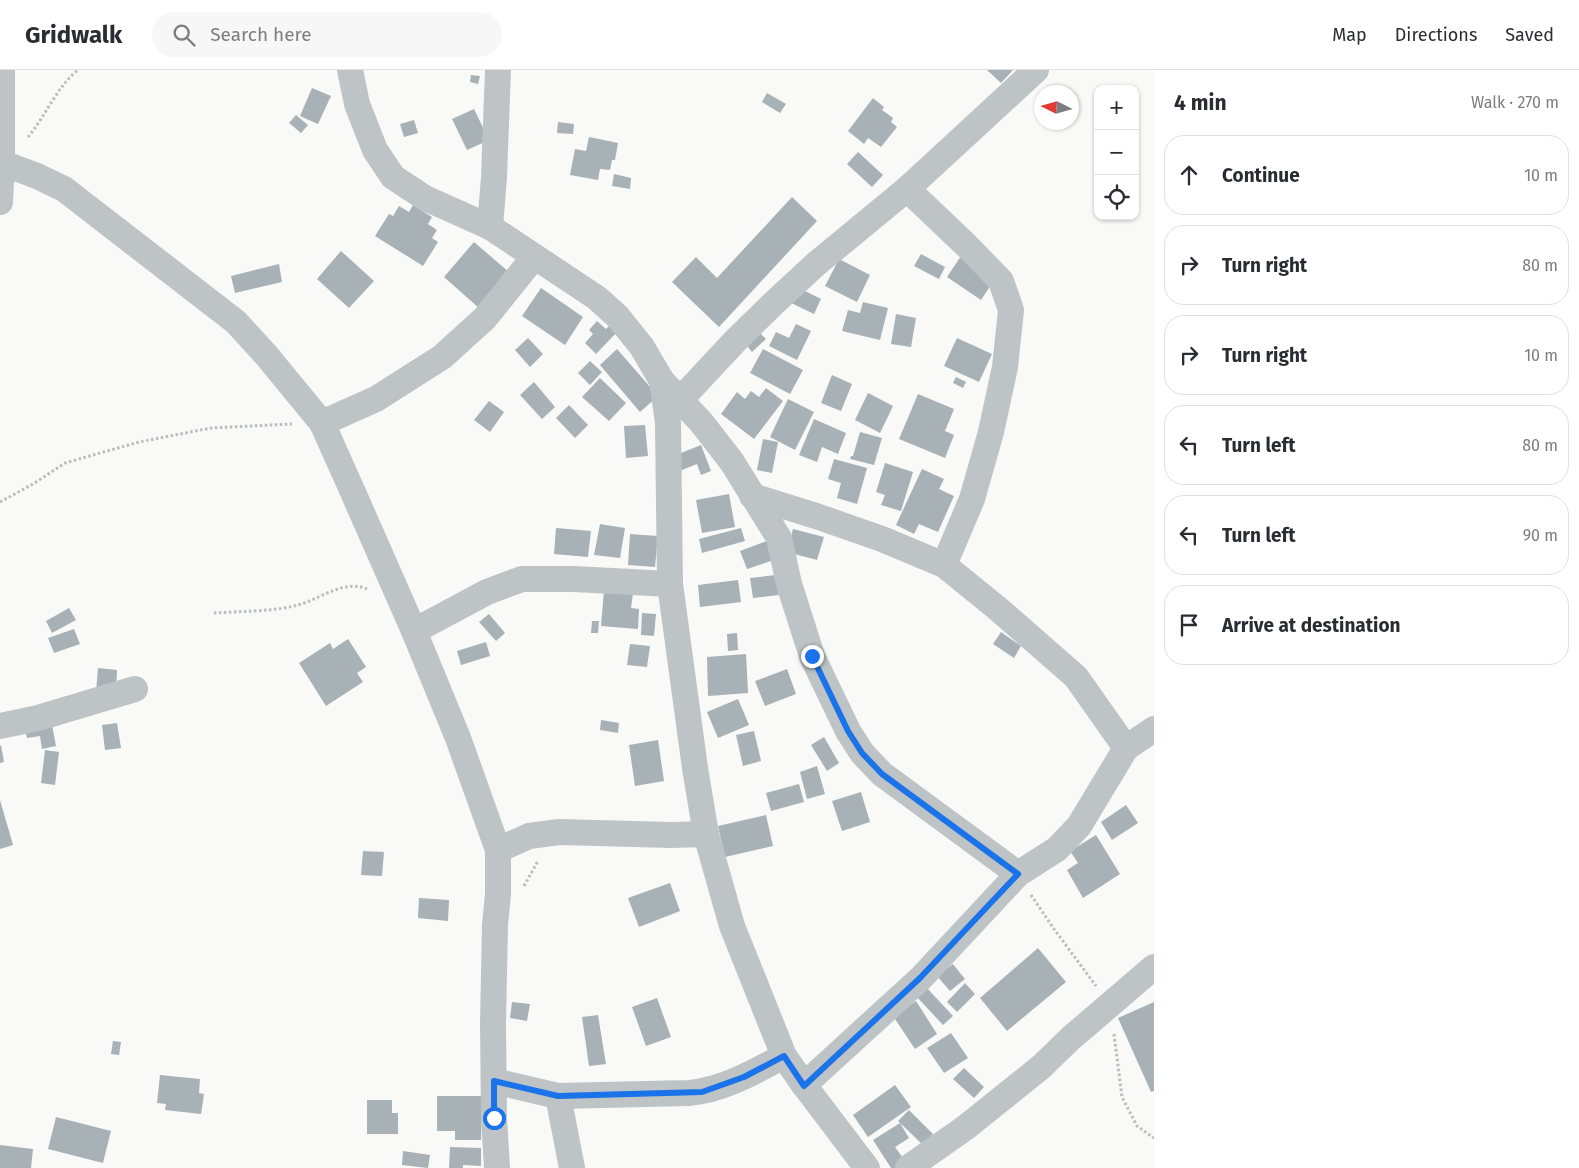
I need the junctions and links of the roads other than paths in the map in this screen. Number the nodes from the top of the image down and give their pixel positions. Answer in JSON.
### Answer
{"nodes":[{"id":1,"x":2,"y":70,"type":"edge"},
{"id":2,"x":350,"y":70,"type":"edge"},
{"id":3,"x":498,"y":70,"type":"edge"},
{"id":4,"x":1036,"y":70,"type":"edge"},
{"id":5,"x":2,"y":157,"type":"junction"},
{"id":6,"x":906,"y":189,"type":"junction"},
{"id":7,"x":0,"y":202,"type":"edge"},
{"id":8,"x":490,"y":227,"type":"junction"},
{"id":9,"x":534,"y":257,"type":"junction"},
{"id":10,"x":662,"y":382,"type":"junction"},
{"id":11,"x":680,"y":400,"type":"junction"},
{"id":12,"x":322,"y":423,"type":"junction"},
{"id":13,"x":752,"y":496,"type":"junction"},
{"id":14,"x":944,"y":565,"type":"junction"},
{"id":15,"x":670,"y":584,"type":"junction"},
{"id":16,"x":414,"y":631,"type":"junction"},
{"id":17,"x":135,"y":689,"type":"dead end"},
{"id":18,"x":0,"y":726,"type":"edge"},
{"id":19,"x":1154,"y":729,"type":"edge"},
{"id":20,"x":1126,"y":748,"type":"junction"},
{"id":21,"x":706,"y":834,"type":"junction"},
{"id":22,"x":498,"y":850,"type":"junction"},
{"id":23,"x":1018,"y":874,"type":"junction"},
{"id":24,"x":1154,"y":967,"type":"edge"},
{"id":25,"x":784,"y":1056,"type":"junction"},
{"id":26,"x":494,"y":1081,"type":"junction"},
{"id":27,"x":804,"y":1086,"type":"junction"},
{"id":28,"x":558,"y":1096,"type":"junction"},
{"id":29,"x":497,"y":1168,"type":"edge"},
{"id":30,"x":572,"y":1168,"type":"edge"},
{"id":31,"x":867,"y":1168,"type":"edge"},
{"id":32,"x":908,"y":1168,"type":"edge"}],
"edges":[{"from":1,"to":5,"type":"street"},
{"from":2,"to":8,"type":"street"},
{"from":3,"to":8,"type":"street"},
{"from":4,"to":6,"type":"street"},
{"from":5,"to":7,"type":"street"},
{"from":5,"to":12,"type":"street"},
{"from":6,"to":11,"type":"street"},
{"from":6,"to":14,"type":"street"},
{"from":8,"to":9,"type":"street"},
{"from":9,"to":10,"type":"street"},
{"from":9,"to":12,"type":"street"},
{"from":10,"to":11,"type":"street"},
{"from":10,"to":15,"type":"street"},
{"from":11,"to":13,"type":"street"},
{"from":12,"to":16,"type":"street"},
{"from":13,"to":14,"type":"street"},
{"from":13,"to":23,"type":"street"},
{"from":14,"to":20,"type":"street"},
{"from":15,"to":16,"type":"street"},
{"from":15,"to":21,"type":"street"},
{"from":16,"to":22,"type":"street"},
{"from":17,"to":18,"type":"street"},
{"from":19,"to":20,"type":"street"},
{"from":20,"to":23,"type":"street"},
{"from":21,"to":22,"type":"street"},
{"from":21,"to":25,"type":"street"},
{"from":22,"to":26,"type":"street"},
{"from":23,"to":27,"type":"street"},
{"from":24,"to":32,"type":"street"},
{"from":25,"to":27,"type":"street"},
{"from":25,"to":28,"type":"street"},
{"from":26,"to":28,"type":"street"},
{"from":26,"to":29,"type":"street"},
{"from":27,"to":31,"type":"street"},
{"from":28,"to":30,"type":"street"}]}
